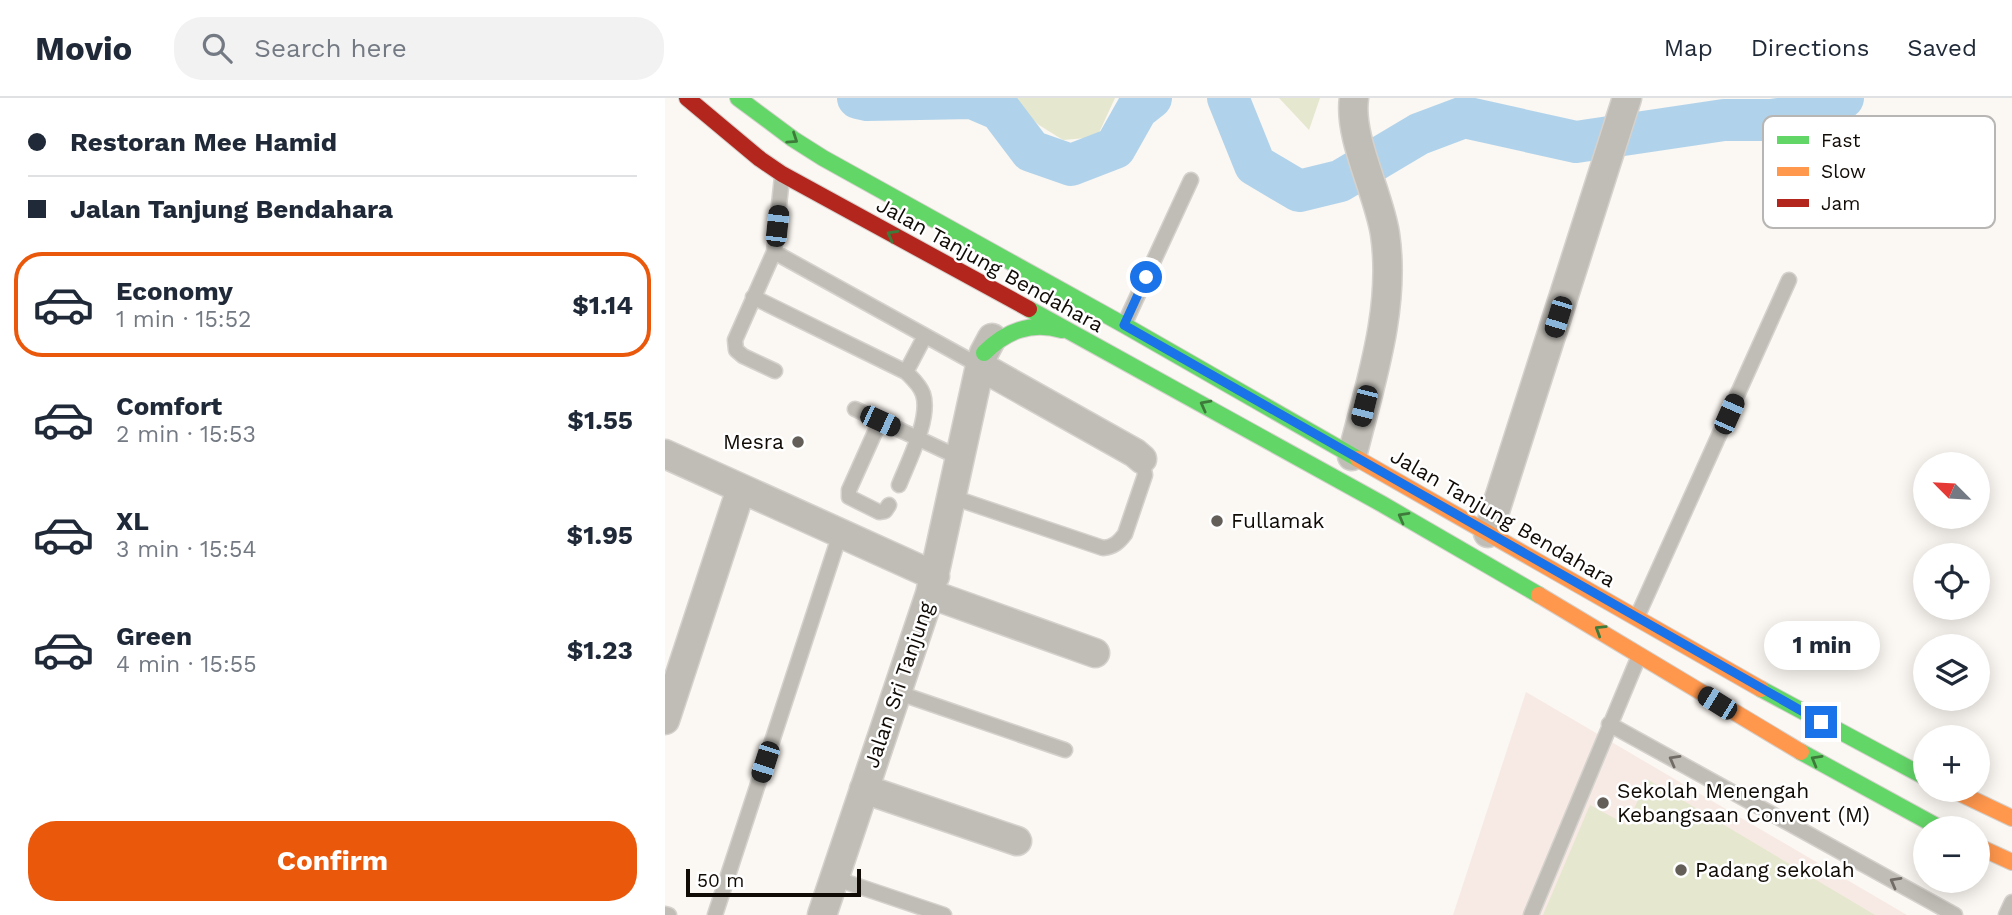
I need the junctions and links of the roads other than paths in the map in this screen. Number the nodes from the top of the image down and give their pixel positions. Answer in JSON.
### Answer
{"nodes":[{"id":1,"x":687,"y":98,"type":"edge"},
{"id":2,"x":738,"y":98,"type":"edge"},
{"id":3,"x":1627,"y":98,"type":"edge"},
{"id":4,"x":1354,"y":109,"type":"edge"},
{"id":5,"x":782,"y":174,"type":"junction"},
{"id":6,"x":1191,"y":180,"type":"dead end"},
{"id":7,"x":774,"y":252,"type":"junction"},
{"id":8,"x":952,"y":268,"type":"junction"},
{"id":9,"x":1028,"y":273,"type":"junction"},
{"id":10,"x":1789,"y":280,"type":"dead end"},
{"id":11,"x":969,"y":293,"type":"dead end"},
{"id":12,"x":753,"y":298,"type":"junction"},
{"id":13,"x":1012,"y":301,"type":"junction"},
{"id":14,"x":1124,"y":325,"type":"junction"},
{"id":15,"x":1070,"y":333,"type":"junction"},
{"id":16,"x":925,"y":336,"type":"junction"},
{"id":17,"x":982,"y":349,"type":"junction"},
{"id":18,"x":775,"y":371,"type":"dead end"},
{"id":19,"x":906,"y":372,"type":"junction"},
{"id":20,"x":855,"y":409,"type":"dead end"},
{"id":21,"x":880,"y":421,"type":"junction"},
{"id":22,"x":918,"y":439,"type":"junction"},
{"id":23,"x":665,"y":454,"type":"edge"},
{"id":24,"x":1352,"y":456,"type":"junction"},
{"id":25,"x":960,"y":458,"type":"junction"},
{"id":26,"x":1142,"y":459,"type":"joint"},
{"id":27,"x":899,"y":485,"type":"dead end"},
{"id":28,"x":741,"y":489,"type":"junction"},
{"id":29,"x":952,"y":497,"type":"junction"},
{"id":30,"x":889,"y":505,"type":"dead end"},
{"id":31,"x":1488,"y":533,"type":"junction"},
{"id":32,"x":840,"y":534,"type":"junction"},
{"id":33,"x":933,"y":585,"type":"junction"},
{"id":34,"x":1636,"y":618,"type":"junction"},
{"id":35,"x":1094,"y":653,"type":"dead end"},
{"id":36,"x":1639,"y":655,"type":"junction"},
{"id":37,"x":897,"y":692,"type":"junction"},
{"id":38,"x":665,"y":720,"type":"edge"},
{"id":39,"x":1609,"y":724,"type":"junction"},
{"id":40,"x":1065,"y":750,"type":"dead end"},
{"id":41,"x":1913,"y":771,"type":"edge"},
{"id":42,"x":864,"y":789,"type":"junction"},
{"id":43,"x":1978,"y":802,"type":"edge"},
{"id":44,"x":1916,"y":816,"type":"edge"},
{"id":45,"x":2012,"y":818,"type":"edge"},
{"id":46,"x":1017,"y":841,"type":"dead end"},
{"id":47,"x":1990,"y":852,"type":"edge"},
{"id":48,"x":2012,"y":862,"type":"edge"},
{"id":49,"x":834,"y":878,"type":"junction"},
{"id":50,"x":2012,"y":902,"type":"edge"},
{"id":51,"x":715,"y":915,"type":"edge"},
{"id":52,"x":822,"y":915,"type":"edge"},
{"id":53,"x":944,"y":915,"type":"edge"},
{"id":54,"x":1531,"y":915,"type":"edge"},
{"id":55,"x":1955,"y":915,"type":"edge"},
{"id":56,"x":2006,"y":915,"type":"edge"}],
"edges":[{"from":1,"to":5,"type":"main road","name":"Jalan Tanjung Bendahara"},
{"from":2,"to":9,"type":"main road","name":"Jalan Tanjung Bendahara","one_way":true},
{"from":3,"to":31,"type":"street"},
{"from":4,"to":24,"type":"street"},
{"from":5,"to":7,"type":"lane"},
{"from":8,"to":5,"type":"main road","name":"Jalan Tanjung Bendahara","one_way":true},
{"from":6,"to":14,"type":"lane"},
{"from":7,"to":12,"type":"lane"},
{"from":7,"to":16,"type":"lane"},
{"from":8,"to":11,"type":"main road"},
{"from":8,"to":13,"type":"main road","name":"Jalan Tanjung Bendahara"},
{"from":9,"to":13,"type":"street"},
{"from":9,"to":14,"type":"main road","name":"Jalan Tanjung Bendahara"},
{"from":10,"to":34,"type":"lane"},
{"from":12,"to":18,"type":"lane"},
{"from":12,"to":19,"type":"lane"},
{"from":13,"to":15,"type":"main road","name":"Jalan Tanjung Bendahara"},
{"from":13,"to":17,"type":"street"},
{"from":14,"to":24,"type":"main road","name":"Jalan Tanjung Bendahara"},
{"from":15,"to":17,"type":"main road"},
{"from":36,"to":15,"type":"main road","name":"Jalan Tanjung Bendahara","one_way":true},
{"from":16,"to":17,"type":"lane"},
{"from":16,"to":19,"type":"lane"},
{"from":17,"to":25,"type":"street"},
{"from":17,"to":26,"type":"street"},
{"from":19,"to":22,"type":"lane"},
{"from":20,"to":21,"type":"lane"},
{"from":21,"to":22,"type":"lane"},
{"from":21,"to":30,"type":"lane"},
{"from":22,"to":25,"type":"lane"},
{"from":22,"to":27,"type":"lane"},
{"from":23,"to":28,"type":"street","name":"Jalan Sri Tanjung"},
{"from":24,"to":31,"type":"main road","name":"Jalan Tanjung Bendahara"},
{"from":25,"to":29,"type":"street"},
{"from":26,"to":29,"type":"lane"},
{"from":28,"to":32,"type":"street","name":"Jalan Sri Tanjung"},
{"from":28,"to":38,"type":"street"},
{"from":29,"to":33,"type":"street"},
{"from":31,"to":34,"type":"main road","name":"Jalan Tanjung Bendahara"},
{"from":32,"to":33,"type":"street","name":"Jalan Sri Tanjung"},
{"from":32,"to":51,"type":"lane"},
{"from":33,"to":35,"type":"street"},
{"from":33,"to":37,"type":"street","name":"Jalan Sri Tanjung"},
{"from":34,"to":41,"type":"main road","name":"Jalan Tanjung Bendahara"},
{"from":36,"to":39,"type":"lane"},
{"from":44,"to":36,"type":"main road","name":"Jalan Tanjung Bendahara","one_way":true},
{"from":37,"to":40,"type":"lane"},
{"from":37,"to":42,"type":"street","name":"Jalan Sri Tanjung"},
{"from":39,"to":54,"type":"lane"},
{"from":55,"to":39,"type":"lane","one_way":true},
{"from":42,"to":46,"type":"street"},
{"from":42,"to":49,"type":"street","name":"Jalan Sri Tanjung"},
{"from":43,"to":45,"type":"main road"},
{"from":47,"to":48,"type":"main road"},
{"from":49,"to":52,"type":"street","name":"Jalan Sri Tanjung"},
{"from":49,"to":53,"type":"lane"},
{"from":50,"to":56,"type":"lane"}]}
